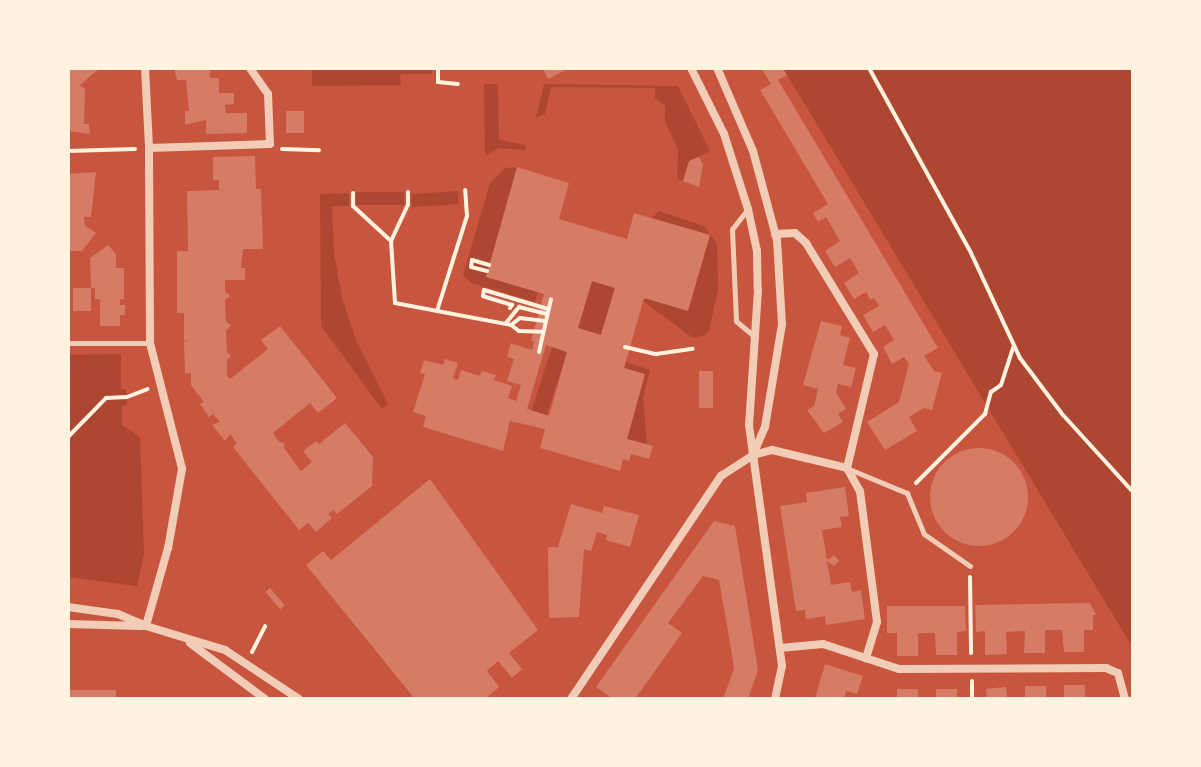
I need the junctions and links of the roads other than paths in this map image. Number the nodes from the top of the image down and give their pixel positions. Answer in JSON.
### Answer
{"nodes":[{"id":1,"x":145,"y":68,"type":"edge"},
{"id":2,"x":250,"y":68,"type":"edge"},
{"id":3,"x":691,"y":68,"type":"edge"},
{"id":4,"x":717,"y":68,"type":"edge"},
{"id":5,"x":149,"y":148,"type":"junction"},
{"id":6,"x":748,"y":209,"type":"junction"},
{"id":7,"x":775,"y":234,"type":"junction"},
{"id":8,"x":756,"y":338,"type":"junction"},
{"id":9,"x":68,"y":343,"type":"edge"},
{"id":10,"x":150,"y":343,"type":"junction"},
{"id":11,"x":753,"y":455,"type":"junction"},
{"id":12,"x":847,"y":468,"type":"junction"},
{"id":13,"x":970,"y":566,"type":"road end"},
{"id":14,"x":68,"y":607,"type":"edge"},
{"id":15,"x":68,"y":624,"type":"edge"},
{"id":16,"x":146,"y":626,"type":"junction"},
{"id":17,"x":186,"y":640,"type":"junction"},
{"id":18,"x":780,"y":648,"type":"junction"},
{"id":19,"x":866,"y":658,"type":"junction"},
{"id":20,"x":265,"y":699,"type":"edge"},
{"id":21,"x":299,"y":699,"type":"edge"},
{"id":22,"x":571,"y":699,"type":"edge"},
{"id":23,"x":775,"y":699,"type":"edge"},
{"id":24,"x":1125,"y":699,"type":"edge"}],
"edges":[{"from":1,"to":5,"type":"street"},
{"from":2,"to":5,"type":"street"},
{"from":3,"to":6,"type":"street"},
{"from":4,"to":7,"type":"street"},
{"from":5,"to":10,"type":"street"},
{"from":6,"to":8,"type":"street"},
{"from":6,"to":8,"type":"lane"},
{"from":7,"to":11,"type":"street"},
{"from":7,"to":12,"type":"street"},
{"from":8,"to":11,"type":"street"},
{"from":9,"to":10,"type":"lane"},
{"from":10,"to":16,"type":"street"},
{"from":11,"to":12,"type":"street"},
{"from":11,"to":18,"type":"street"},
{"from":11,"to":22,"type":"street"},
{"from":12,"to":13,"type":"lane"},
{"from":12,"to":19,"type":"street"},
{"from":14,"to":16,"type":"street"},
{"from":15,"to":16,"type":"street"},
{"from":16,"to":17,"type":"street"},
{"from":17,"to":20,"type":"street"},
{"from":17,"to":21,"type":"street"},
{"from":18,"to":19,"type":"street"},
{"from":18,"to":23,"type":"street"},
{"from":19,"to":24,"type":"street"}]}
